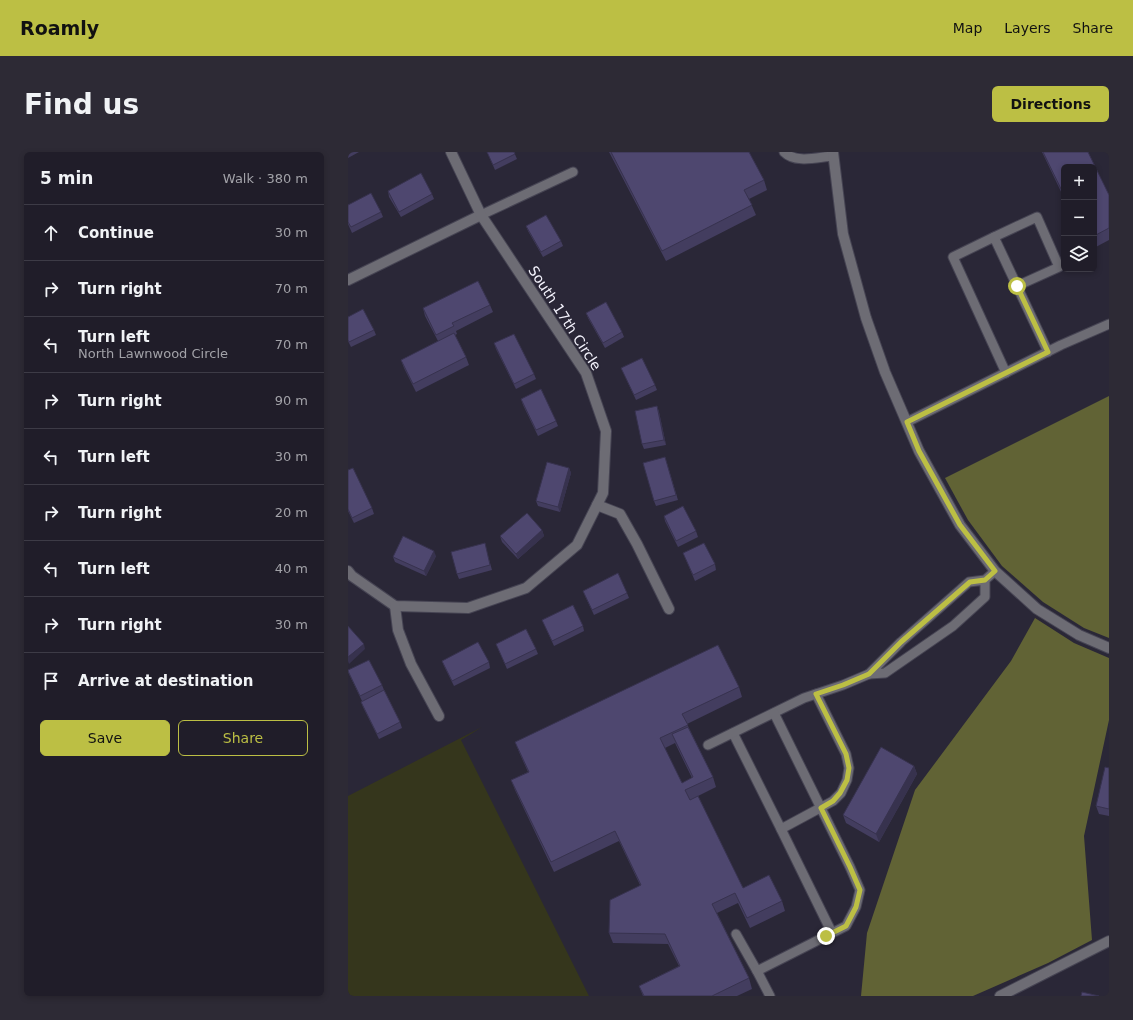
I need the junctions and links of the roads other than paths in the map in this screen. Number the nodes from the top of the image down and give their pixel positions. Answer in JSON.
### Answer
{"nodes":[{"id":1,"x":451,"y":152,"type":"edge"},
{"id":2,"x":784,"y":152,"type":"edge"},
{"id":3,"x":833,"y":154,"type":"edge"},
{"id":4,"x":573,"y":172,"type":"dead end"},
{"id":5,"x":481,"y":215,"type":"junction"},
{"id":6,"x":994,"y":237,"type":"junction"},
{"id":7,"x":348,"y":280,"type":"edge"},
{"id":8,"x":1017,"y":286,"type":"junction"},
{"id":9,"x":1109,"y":324,"type":"edge"},
{"id":10,"x":1048,"y":352,"type":"junction"},
{"id":11,"x":1006,"y":373,"type":"junction"},
{"id":12,"x":907,"y":422,"type":"junction"},
{"id":13,"x":596,"y":505,"type":"junction"},
{"id":14,"x":995,"y":571,"type":"junction"},
{"id":15,"x":350,"y":573,"type":"edge"},
{"id":16,"x":985,"y":580,"type":"junction"},
{"id":17,"x":395,"y":606,"type":"junction"},
{"id":18,"x":669,"y":609,"type":"dead end"},
{"id":19,"x":1109,"y":648,"type":"edge"},
{"id":20,"x":869,"y":674,"type":"junction"},
{"id":21,"x":816,"y":694,"type":"junction"},
{"id":22,"x":774,"y":713,"type":"junction"},
{"id":23,"x":439,"y":716,"type":"dead end"},
{"id":24,"x":733,"y":733,"type":"junction"},
{"id":25,"x":708,"y":745,"type":"dead end"},
{"id":26,"x":821,"y":808,"type":"junction"},
{"id":27,"x":781,"y":829,"type":"junction"},
{"id":28,"x":736,"y":934,"type":"dead end"},
{"id":29,"x":832,"y":934,"type":"junction"},
{"id":30,"x":1109,"y":941,"type":"edge"},
{"id":31,"x":757,"y":972,"type":"junction"},
{"id":32,"x":770,"y":996,"type":"edge"},
{"id":33,"x":1000,"y":996,"type":"edge"}],
"edges":[{"from":1,"to":5,"type":"street","name":"South 17th Circle"},
{"from":2,"to":3,"type":"lane"},
{"from":3,"to":12,"type":"street"},
{"from":4,"to":5,"type":"lane"},
{"from":5,"to":7,"type":"street"},
{"from":5,"to":13,"type":"street","name":"South 17th Circle"},
{"from":6,"to":8,"type":"lane"},
{"from":6,"to":8,"type":"lane"},
{"from":6,"to":11,"type":"lane"},
{"from":8,"to":10,"type":"lane"},
{"from":9,"to":10,"type":"lane"},
{"from":10,"to":11,"type":"lane"},
{"from":11,"to":12,"type":"lane"},
{"from":12,"to":14,"type":"street"},
{"from":13,"to":17,"type":"street","name":"South 17th Circle"},
{"from":13,"to":18,"type":"street"},
{"from":14,"to":16,"type":"lane"},
{"from":14,"to":19,"type":"street"},
{"from":15,"to":17,"type":"street"},
{"from":16,"to":20,"type":"lane"},
{"from":16,"to":20,"type":"lane"},
{"from":17,"to":23,"type":"street"},
{"from":20,"to":21,"type":"lane"},
{"from":21,"to":22,"type":"lane"},
{"from":21,"to":26,"type":"lane"},
{"from":22,"to":24,"type":"lane"},
{"from":22,"to":26,"type":"lane"},
{"from":24,"to":25,"type":"lane"},
{"from":24,"to":27,"type":"lane"},
{"from":26,"to":27,"type":"lane"},
{"from":26,"to":29,"type":"lane"},
{"from":27,"to":29,"type":"lane"},
{"from":28,"to":31,"type":"lane"},
{"from":29,"to":31,"type":"lane"},
{"from":30,"to":33,"type":"street"},
{"from":31,"to":32,"type":"lane"}]}
